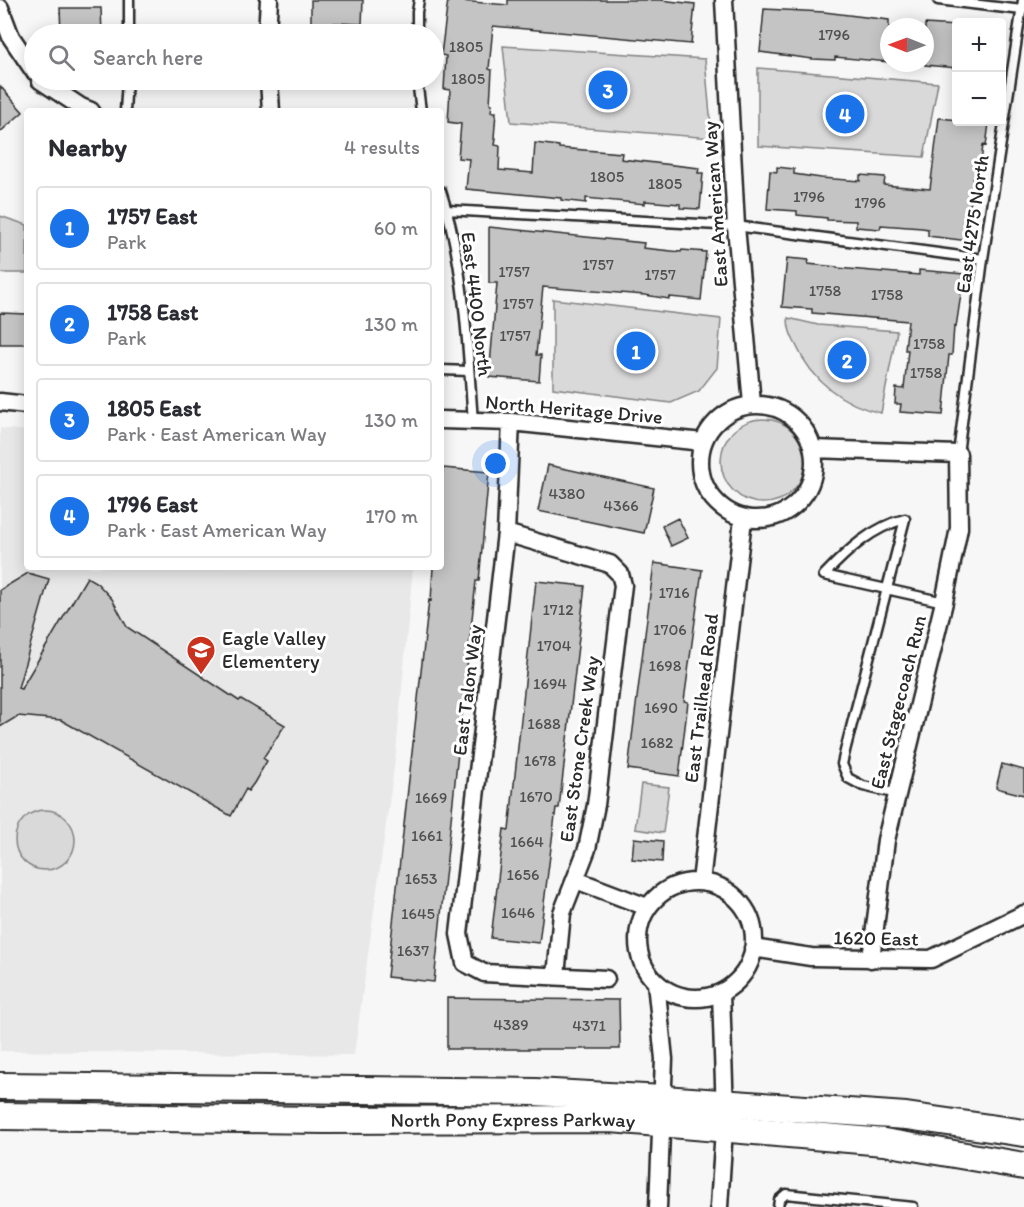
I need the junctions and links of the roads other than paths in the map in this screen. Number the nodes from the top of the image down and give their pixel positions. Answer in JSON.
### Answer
{"nodes":[{"id":1,"x":129,"y":0,"type":"edge"},
{"id":2,"x":269,"y":0,"type":"edge"},
{"id":3,"x":419,"y":0,"type":"edge"},
{"id":4,"x":724,"y":0,"type":"edge"},
{"id":5,"x":938,"y":0,"type":"edge"},
{"id":6,"x":1023,"y":0,"type":"edge"},
{"id":7,"x":0,"y":8,"type":"edge"},
{"id":8,"x":1022,"y":10,"type":"junction"},
{"id":9,"x":129,"y":24,"type":"edge"},
{"id":10,"x":268,"y":24,"type":"edge"},
{"id":11,"x":417,"y":24,"type":"edge"},
{"id":12,"x":24,"y":57,"type":"edge"},
{"id":13,"x":55,"y":90,"type":"edge"},
{"id":14,"x":126,"y":90,"type":"edge"},
{"id":15,"x":270,"y":90,"type":"edge"},
{"id":16,"x":418,"y":90,"type":"edge"},
{"id":17,"x":84,"y":108,"type":"edge"},
{"id":18,"x":125,"y":108,"type":"edge"},
{"id":19,"x":271,"y":108,"type":"edge"},
{"id":20,"x":421,"y":108,"type":"edge"},
{"id":21,"x":444,"y":200,"type":"edge"},
{"id":22,"x":447,"y":210,"type":"junction"},
{"id":23,"x":736,"y":226,"type":"junction"},
{"id":24,"x":983,"y":259,"type":"junction"},
{"id":25,"x":444,"y":370,"type":"edge"},
{"id":26,"x":469,"y":371,"type":"junction"},
{"id":27,"x":0,"y":402,"type":"edge"},
{"id":28,"x":752,"y":404,"type":"junction"},
{"id":29,"x":24,"y":405,"type":"edge"},
{"id":30,"x":444,"y":420,"type":"edge"},
{"id":31,"x":473,"y":422,"type":"junction"},
{"id":32,"x":511,"y":422,"type":"junction"},
{"id":33,"x":702,"y":442,"type":"junction"},
{"id":34,"x":813,"y":449,"type":"junction"},
{"id":35,"x":958,"y":454,"type":"junction"},
{"id":36,"x":743,"y":519,"type":"junction"},
{"id":37,"x":506,"y":533,"type":"junction"},
{"id":38,"x":887,"y":589,"type":"junction"},
{"id":39,"x":944,"y":602,"type":"junction"},
{"id":40,"x":898,"y":794,"type":"junction"},
{"id":41,"x":576,"y":880,"type":"junction"},
{"id":42,"x":701,"y":882,"type":"junction"},
{"id":43,"x":647,"y":908,"type":"junction"},
{"id":44,"x":1024,"y":914,"type":"edge"},
{"id":45,"x":753,"y":948,"type":"junction"},
{"id":46,"x":871,"y":959,"type":"junction"},
{"id":47,"x":556,"y":976,"type":"junction"},
{"id":48,"x":606,"y":979,"type":"dead end"},
{"id":49,"x":656,"y":983,"type":"junction"},
{"id":50,"x":721,"y":993,"type":"junction"},
{"id":51,"x":0,"y":1086,"type":"edge"},
{"id":52,"x":663,"y":1111,"type":"junction"},
{"id":53,"x":725,"y":1115,"type":"junction"},
{"id":54,"x":0,"y":1116,"type":"edge"},
{"id":55,"x":1024,"y":1133,"type":"edge"},
{"id":56,"x":1024,"y":1166,"type":"edge"},
{"id":57,"x":658,"y":1207,"type":"edge"},
{"id":58,"x":719,"y":1207,"type":"edge"},
{"id":59,"x":778,"y":1207,"type":"edge"},
{"id":60,"x":913,"y":1207,"type":"edge"}],
"edges":[{"from":1,"to":9,"type":"lane"},
{"from":2,"to":10,"type":"street"},
{"from":3,"to":11,"type":"lane"},
{"from":4,"to":23,"type":"street","name":"East American Way"},
{"from":5,"to":8,"type":"lane"},
{"from":6,"to":8,"type":"lane","name":"East 4275 North"},
{"from":7,"to":12,"type":"street"},
{"from":8,"to":24,"type":"lane","name":"East 4275 North"},
{"from":13,"to":17,"type":"street"},
{"from":14,"to":18,"type":"lane"},
{"from":15,"to":19,"type":"street"},
{"from":16,"to":20,"type":"lane"},
{"from":21,"to":22,"type":"lane","name":"East 4400 North"},
{"from":22,"to":23,"type":"lane"},
{"from":22,"to":26,"type":"lane","name":"East 4400 North"},
{"from":23,"to":24,"type":"lane"},
{"from":23,"to":28,"type":"street","name":"East American Way"},
{"from":24,"to":35,"type":"lane","name":"East 4275 North"},
{"from":25,"to":26,"type":"lane"},
{"from":26,"to":31,"type":"lane","name":"East 4400 North"},
{"from":27,"to":29,"type":"street"},
{"from":28,"to":33,"type":"street"},
{"from":28,"to":34,"type":"street"},
{"from":30,"to":31,"type":"street","name":"North Heritage Drive"},
{"from":31,"to":32,"type":"street","name":"North Heritage Drive"},
{"from":32,"to":33,"type":"street","name":"North Heritage Drive"},
{"from":32,"to":37,"type":"street","name":"East Talon Way"},
{"from":33,"to":36,"type":"street"},
{"from":34,"to":35,"type":"street"},
{"from":34,"to":36,"type":"street"},
{"from":35,"to":39,"type":"street","name":"East Stagecoach Run"},
{"from":36,"to":42,"type":"street","name":"East Trailhead Road"},
{"from":37,"to":41,"type":"street","name":"East Stone Creek Way"},
{"from":37,"to":47,"type":"street","name":"East Talon Way"},
{"from":38,"to":38,"type":"lane"},
{"from":38,"to":39,"type":"lane"},
{"from":38,"to":40,"type":"lane"},
{"from":39,"to":40,"type":"street","name":"East Stagecoach Run"},
{"from":40,"to":46,"type":"street","name":"East Stagecoach Run"},
{"from":41,"to":43,"type":"street"},
{"from":41,"to":47,"type":"street","name":"East Stone Creek Way"},
{"from":42,"to":43,"type":"street"},
{"from":42,"to":45,"type":"street"},
{"from":43,"to":49,"type":"street"},
{"from":44,"to":46,"type":"street","name":"1620 East"},
{"from":45,"to":46,"type":"street","name":"1620 East"},
{"from":45,"to":50,"type":"street"},
{"from":47,"to":48,"type":"street"},
{"from":49,"to":50,"type":"street"},
{"from":49,"to":52,"type":"street"},
{"from":50,"to":53,"type":"street"},
{"from":51,"to":52,"type":"main road","name":"North Pony Express Parkway"},
{"from":52,"to":53,"type":"main road","name":"North Pony Express Parkway"},
{"from":52,"to":54,"type":"main road","name":"North Pony Express Parkway"},
{"from":52,"to":57,"type":"street"},
{"from":53,"to":55,"type":"main road","name":"North Pony Express Parkway"},
{"from":53,"to":56,"type":"main road","name":"North Pony Express Parkway"},
{"from":53,"to":58,"type":"street"},
{"from":59,"to":60,"type":"lane"}]}
